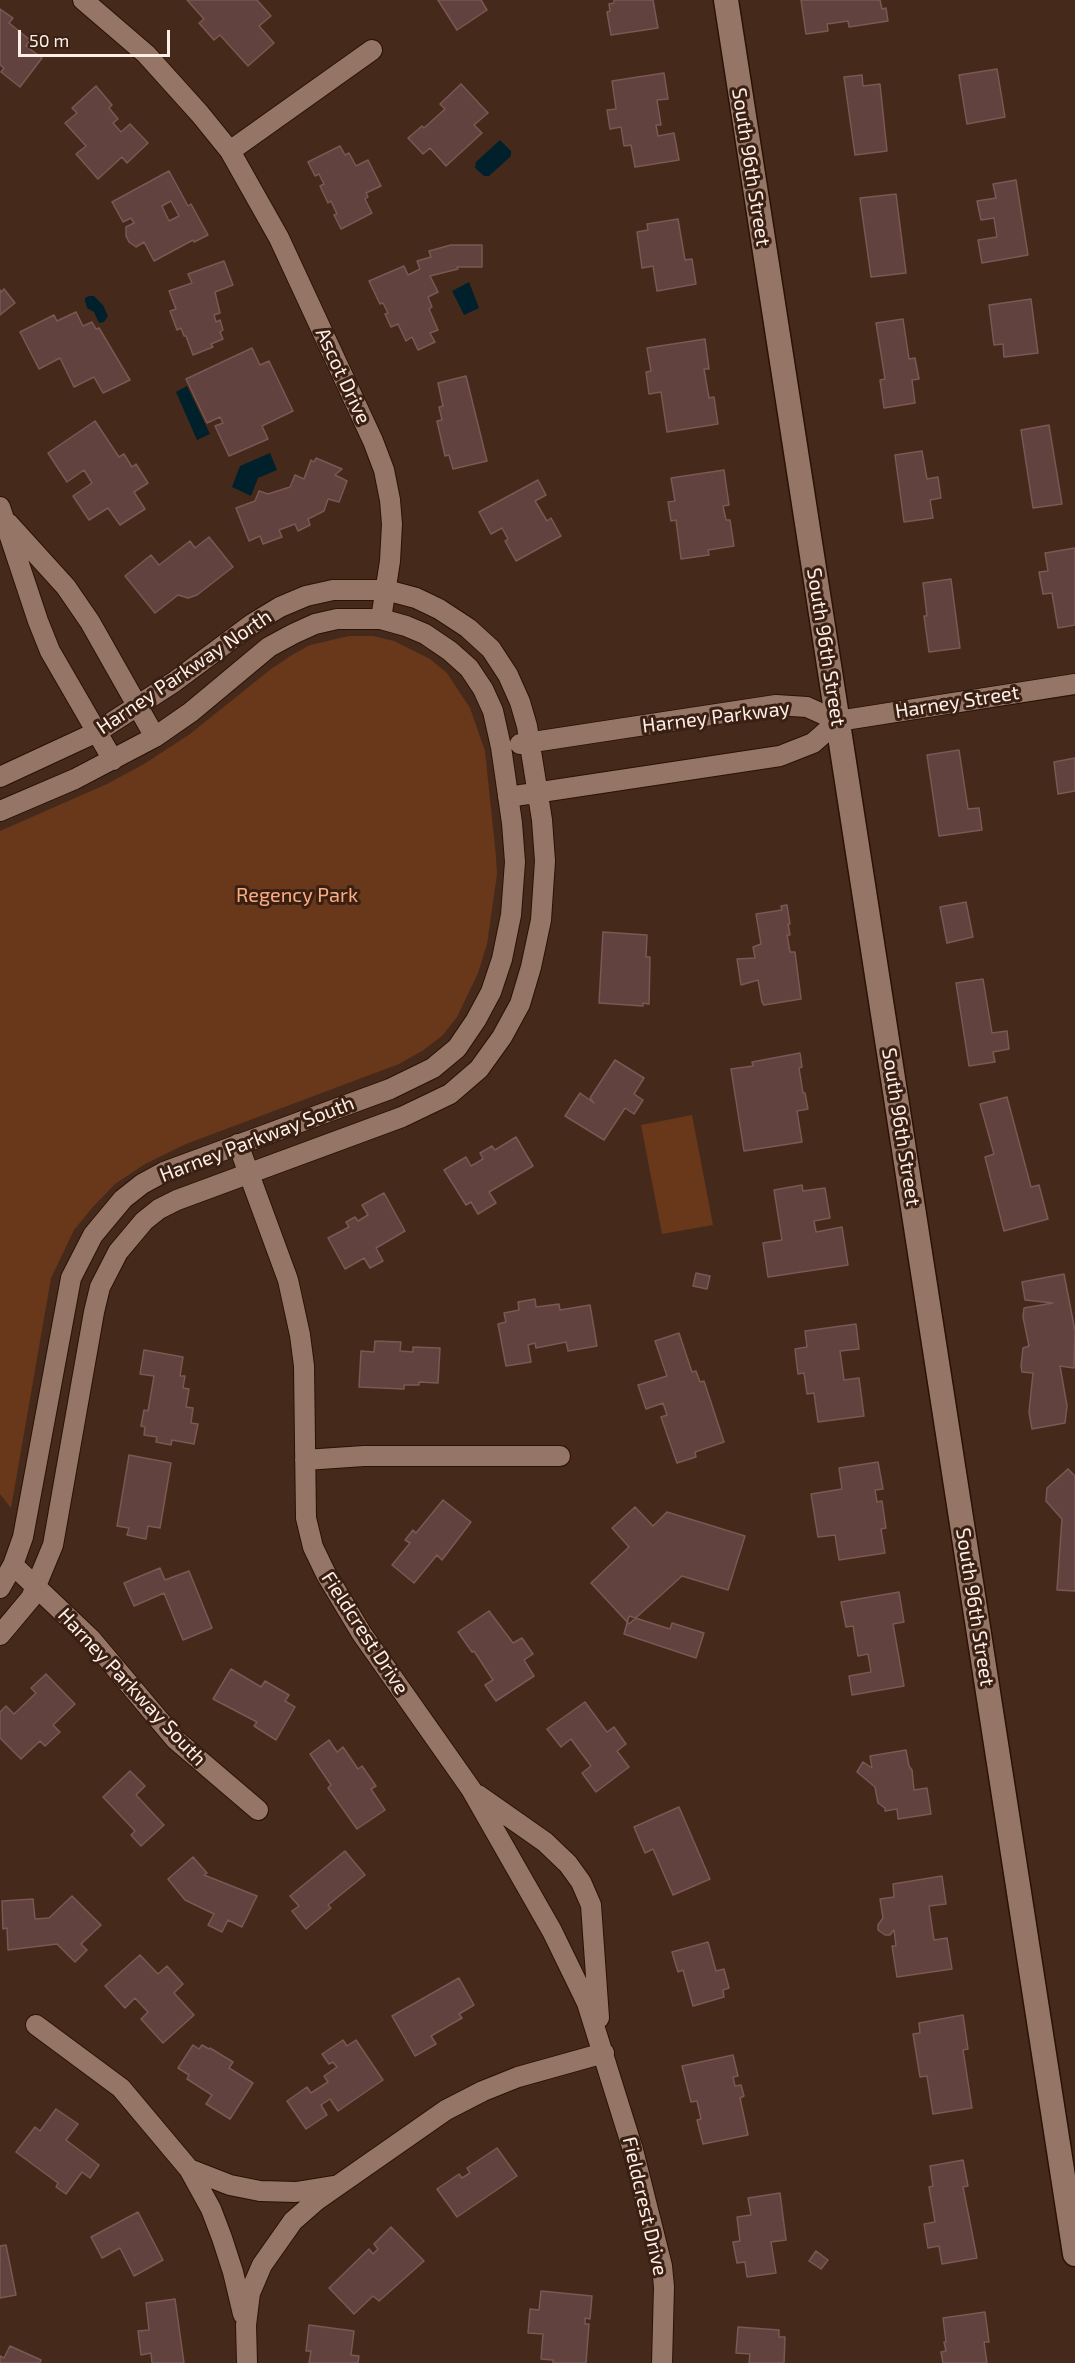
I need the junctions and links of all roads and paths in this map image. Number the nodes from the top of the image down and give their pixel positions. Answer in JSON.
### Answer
{"nodes":[{"id":1,"x":83,"y":0,"type":"edge"},
{"id":2,"x":726,"y":0,"type":"edge"},
{"id":3,"x":372,"y":50,"type":"dead end"},
{"id":4,"x":230,"y":151,"type":"junction"},
{"id":5,"x":3,"y":514,"type":"edge"},
{"id":6,"x":386,"y":590,"type":"junction"},
{"id":7,"x":381,"y":619,"type":"junction"},
{"id":8,"x":1075,"y":684,"type":"edge"},
{"id":9,"x":138,"y":706,"type":"junction"},
{"id":10,"x":838,"y":721,"type":"junction"},
{"id":11,"x":97,"y":732,"type":"junction"},
{"id":12,"x":155,"y":737,"type":"junction"},
{"id":13,"x":530,"y":742,"type":"junction"},
{"id":14,"x":501,"y":747,"type":"junction"},
{"id":15,"x":113,"y":760,"type":"junction"},
{"id":16,"x":0,"y":777,"type":"edge"},
{"id":17,"x":538,"y":792,"type":"junction"},
{"id":18,"x":508,"y":797,"type":"junction"},
{"id":19,"x":0,"y":811,"type":"edge"},
{"id":20,"x":238,"y":1144,"type":"junction"},
{"id":21,"x":248,"y":1172,"type":"junction"},
{"id":22,"x":560,"y":1456,"type":"dead end"},
{"id":23,"x":305,"y":1460,"type":"junction"},
{"id":24,"x":13,"y":1565,"type":"junction"},
{"id":25,"x":36,"y":1587,"type":"junction"},
{"id":26,"x":0,"y":1588,"type":"edge"},
{"id":27,"x":0,"y":1635,"type":"edge"},
{"id":28,"x":471,"y":1789,"type":"junction"},
{"id":29,"x":258,"y":1810,"type":"dead end"},
{"id":30,"x":36,"y":2025,"type":"dead end"},
{"id":31,"x":604,"y":2053,"type":"junction"},
{"id":32,"x":189,"y":2169,"type":"junction"},
{"id":33,"x":337,"y":2186,"type":"junction"},
{"id":34,"x":1075,"y":2254,"type":"edge"},
{"id":35,"x":246,"y":2325,"type":"junction"},
{"id":36,"x":247,"y":2363,"type":"edge"},
{"id":37,"x":662,"y":2363,"type":"edge"}],
"edges":[{"from":1,"to":4,"type":"street","name":"Ascot Drive"},
{"from":2,"to":10,"type":"street","name":"South 96th Street"},
{"from":3,"to":4,"type":"street"},
{"from":4,"to":6,"type":"street","name":"Ascot Drive"},
{"from":5,"to":9,"type":"street"},
{"from":5,"to":11,"type":"street"},
{"from":6,"to":7,"type":"street","name":"Ascot Drive"},
{"from":6,"to":9,"type":"street","name":"Harney Parkway North"},
{"from":6,"to":13,"type":"street","name":"Harney Parkway North"},
{"from":7,"to":12,"type":"street","name":"Harney Parkway North"},
{"from":7,"to":14,"type":"street","name":"Harney Parkway North"},
{"from":8,"to":10,"type":"street","name":"Harney Street"},
{"from":9,"to":11,"type":"street","name":"Harney Parkway North"},
{"from":9,"to":12,"type":"street"},
{"from":10,"to":13,"type":"street","name":"Harney Parkway"},
{"from":10,"to":17,"type":"street"},
{"from":10,"to":34,"type":"street","name":"South 96th Street"},
{"from":11,"to":15,"type":"street"},
{"from":11,"to":16,"type":"street","name":"Harney Parkway North"},
{"from":12,"to":15,"type":"street","name":"Harney Parkway North"},
{"from":13,"to":14,"type":"street","name":"Harney Parkway"},
{"from":13,"to":17,"type":"street","name":"Harney Parkway North"},
{"from":14,"to":18,"type":"street","name":"Harney Parkway South"},
{"from":15,"to":19,"type":"street","name":"Harney Parkway North"},
{"from":17,"to":18,"type":"street"},
{"from":17,"to":21,"type":"street","name":"Harney Parkway South"},
{"from":18,"to":20,"type":"street","name":"Harney Parkway South"},
{"from":20,"to":21,"type":"street","name":"Fieldcrest Drive"},
{"from":20,"to":24,"type":"street","name":"Harney Parkway South"},
{"from":21,"to":23,"type":"street","name":"Fieldcrest Drive"},
{"from":21,"to":25,"type":"street","name":"Harney Parkway South"},
{"from":22,"to":23,"type":"street"},
{"from":23,"to":28,"type":"street","name":"Fieldcrest Drive"},
{"from":24,"to":25,"type":"street","name":"Harney Parkway South"},
{"from":24,"to":26,"type":"street","name":"Harney Parkway South"},
{"from":25,"to":27,"type":"street","name":"Harney Parkway South"},
{"from":25,"to":29,"type":"street","name":"Harney Parkway South"},
{"from":28,"to":31,"type":"street","name":"Fieldcrest Drive"},
{"from":28,"to":31,"type":"street","name":"Fieldcrest Drive"},
{"from":30,"to":32,"type":"street"},
{"from":31,"to":33,"type":"street"},
{"from":31,"to":37,"type":"street","name":"Fieldcrest Drive"},
{"from":32,"to":33,"type":"street"},
{"from":32,"to":35,"type":"street"},
{"from":33,"to":35,"type":"street"},
{"from":35,"to":36,"type":"street"}]}
